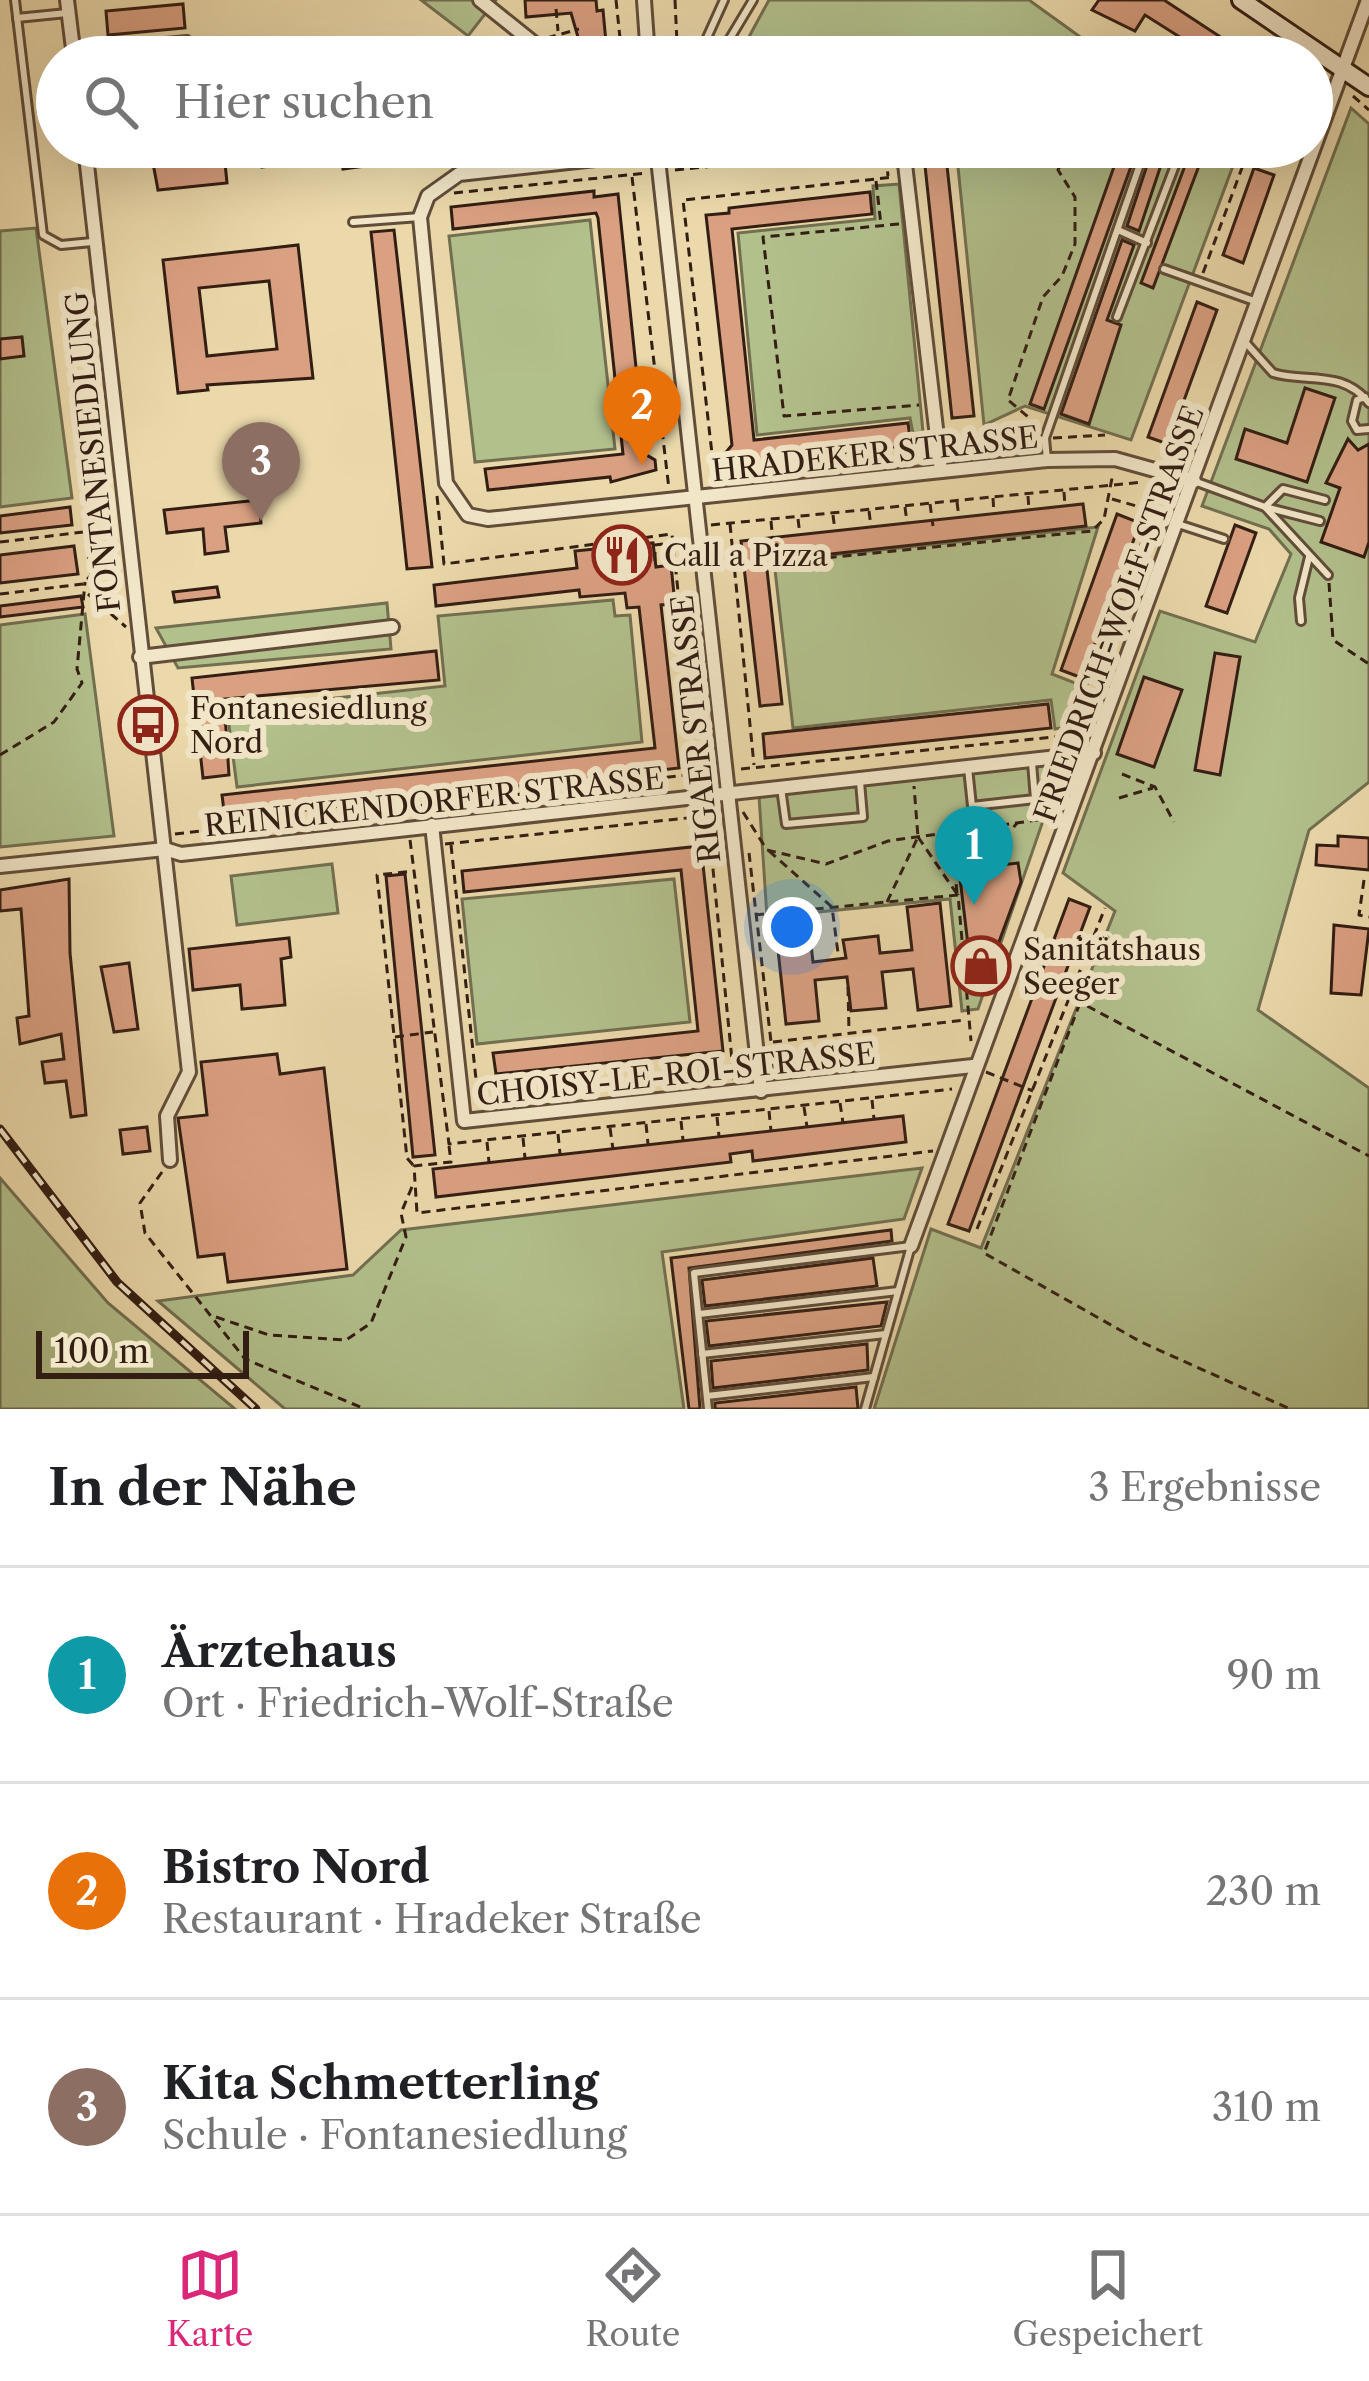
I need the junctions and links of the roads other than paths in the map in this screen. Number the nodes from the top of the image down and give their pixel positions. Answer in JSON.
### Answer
{"nodes":[{"id":1,"x":15,"y":0,"type":"edge"},
{"id":2,"x":480,"y":0,"type":"edge"},
{"id":3,"x":644,"y":0,"type":"edge"},
{"id":4,"x":724,"y":0,"type":"edge"},
{"id":5,"x":753,"y":0,"type":"edge"},
{"id":6,"x":1241,"y":0,"type":"edge"},
{"id":7,"x":1369,"y":0,"type":"edge"},
{"id":8,"x":68,"y":6,"type":"edge"},
{"id":9,"x":17,"y":19,"type":"junction"},
{"id":10,"x":72,"y":36,"type":"edge"},
{"id":11,"x":526,"y":36,"type":"edge"},
{"id":12,"x":647,"y":36,"type":"edge"},
{"id":13,"x":707,"y":36,"type":"edge"},
{"id":14,"x":731,"y":36,"type":"edge"},
{"id":15,"x":1297,"y":36,"type":"edge"},
{"id":16,"x":1333,"y":59,"type":"edge"},
{"id":17,"x":1344,"y":66,"type":"junction"},
{"id":18,"x":1369,"y":88,"type":"edge"},
{"id":19,"x":1333,"y":97,"type":"edge"},
{"id":20,"x":87,"y":168,"type":"edge"},
{"id":21,"x":508,"y":168,"type":"edge"},
{"id":22,"x":659,"y":168,"type":"edge"},
{"id":23,"x":907,"y":168,"type":"edge"},
{"id":24,"x":1139,"y":168,"type":"edge"},
{"id":25,"x":1174,"y":168,"type":"edge"},
{"id":26,"x":1308,"y":168,"type":"edge"},
{"id":27,"x":420,"y":217,"type":"junction"},
{"id":28,"x":353,"y":222,"type":"dead end"},
{"id":29,"x":1118,"y":230,"type":"junction"},
{"id":30,"x":96,"y":241,"type":"junction"},
{"id":31,"x":1147,"y":243,"type":"junction"},
{"id":32,"x":1164,"y":269,"type":"dead end"},
{"id":33,"x":1261,"y":303,"type":"junction"},
{"id":34,"x":1118,"y":317,"type":"dead end"},
{"id":35,"x":1246,"y":343,"type":"junction"},
{"id":36,"x":1367,"y":400,"type":"edge"},
{"id":37,"x":1369,"y":429,"type":"edge"},
{"id":38,"x":1047,"y":460,"type":"junction"},
{"id":39,"x":940,"y":471,"type":"junction"},
{"id":40,"x":1194,"y":481,"type":"junction"},
{"id":41,"x":696,"y":497,"type":"junction"},
{"id":42,"x":1325,"y":500,"type":"dead end"},
{"id":43,"x":1264,"y":507,"type":"junction"},
{"id":44,"x":1320,"y":520,"type":"dead end"},
{"id":45,"x":1178,"y":524,"type":"junction"},
{"id":46,"x":1223,"y":538,"type":"dead end"},
{"id":47,"x":1310,"y":557,"type":"junction"},
{"id":48,"x":1328,"y":575,"type":"road end"},
{"id":49,"x":1301,"y":621,"type":"dead end"},
{"id":50,"x":392,"y":627,"type":"dead end"},
{"id":51,"x":140,"y":657,"type":"junction"},
{"id":52,"x":1094,"y":752,"type":"junction"},
{"id":53,"x":1031,"y":759,"type":"junction"},
{"id":54,"x":968,"y":766,"type":"junction"},
{"id":55,"x":859,"y":778,"type":"junction"},
{"id":56,"x":781,"y":787,"type":"junction"},
{"id":57,"x":726,"y":793,"type":"junction"},
{"id":58,"x":432,"y":825,"type":"junction"},
{"id":59,"x":163,"y":842,"type":"junction"},
{"id":60,"x":0,"y":866,"type":"edge"},
{"id":61,"x":973,"y":1066,"type":"junction"},
{"id":62,"x":769,"y":1090,"type":"junction"},
{"id":63,"x":170,"y":1160,"type":"road end"},
{"id":64,"x":911,"y":1246,"type":"junction"},
{"id":65,"x":898,"y":1291,"type":"junction"},
{"id":66,"x":698,"y":1314,"type":"junction"},
{"id":67,"x":886,"y":1334,"type":"junction"},
{"id":68,"x":702,"y":1354,"type":"junction"},
{"id":69,"x":874,"y":1377,"type":"junction"},
{"id":70,"x":707,"y":1396,"type":"junction"},
{"id":71,"x":708,"y":1409,"type":"edge"},
{"id":72,"x":865,"y":1409,"type":"edge"}],
"edges":[{"from":1,"to":9,"type":"lane"},
{"from":2,"to":11,"type":"street"},
{"from":3,"to":12,"type":"street"},
{"from":4,"to":13,"type":"lane"},
{"from":5,"to":14,"type":"lane"},
{"from":6,"to":15,"type":"main road"},
{"from":7,"to":17,"type":"street","name":"FRIEDRICH-WOLF-STRASSE"},
{"from":8,"to":9,"type":"lane"},
{"from":8,"to":10,"type":"street"},
{"from":9,"to":30,"type":"lane"},
{"from":16,"to":17,"type":"main road"},
{"from":17,"to":18,"type":"main road"},
{"from":17,"to":19,"type":"street","name":"FRIEDRICH-WOLF-STRASSE"},
{"from":20,"to":30,"type":"street","name":"FONTANESIEDLUNG"},
{"from":21,"to":27,"type":"street"},
{"from":22,"to":41,"type":"street","name":"RIGAER STRASSE"},
{"from":23,"to":39,"type":"street"},
{"from":24,"to":29,"type":"lane"},
{"from":25,"to":31,"type":"lane"},
{"from":26,"to":33,"type":"street","name":"FRIEDRICH-WOLF-STRASSE"},
{"from":27,"to":28,"type":"lane"},
{"from":27,"to":41,"type":"street","name":"HRADEKER STRASSE"},
{"from":29,"to":31,"type":"lane"},
{"from":29,"to":38,"type":"lane"},
{"from":30,"to":51,"type":"street","name":"FONTANESIEDLUNG"},
{"from":31,"to":34,"type":"lane"},
{"from":32,"to":33,"type":"lane"},
{"from":33,"to":35,"type":"street","name":"FRIEDRICH-WOLF-STRASSE"},
{"from":35,"to":36,"type":"lane"},
{"from":35,"to":40,"type":"street","name":"FRIEDRICH-WOLF-STRASSE"},
{"from":36,"to":37,"type":"lane"},
{"from":38,"to":39,"type":"street","name":"HRADEKER STRASSE"},
{"from":38,"to":40,"type":"street","name":"HRADEKER STRASSE"},
{"from":39,"to":41,"type":"street","name":"HRADEKER STRASSE"},
{"from":40,"to":43,"type":"lane"},
{"from":40,"to":45,"type":"street","name":"FRIEDRICH-WOLF-STRASSE"},
{"from":41,"to":57,"type":"street","name":"RIGAER STRASSE"},
{"from":42,"to":43,"type":"lane"},
{"from":43,"to":44,"type":"lane"},
{"from":43,"to":47,"type":"lane"},
{"from":45,"to":46,"type":"lane"},
{"from":45,"to":52,"type":"street","name":"FRIEDRICH-WOLF-STRASSE"},
{"from":47,"to":48,"type":"lane"},
{"from":47,"to":49,"type":"lane"},
{"from":50,"to":51,"type":"street"},
{"from":51,"to":59,"type":"street","name":"FONTANESIEDLUNG"},
{"from":52,"to":53,"type":"street","name":"REINICKENDORFER STRASSE"},
{"from":52,"to":61,"type":"street","name":"FRIEDRICH-WOLF-STRASSE"},
{"from":53,"to":54,"type":"street","name":"REINICKENDORFER STRASSE"},
{"from":53,"to":54,"type":"lane"},
{"from":54,"to":55,"type":"street","name":"REINICKENDORFER STRASSE"},
{"from":55,"to":56,"type":"street","name":"REINICKENDORFER STRASSE"},
{"from":55,"to":56,"type":"lane"},
{"from":56,"to":57,"type":"street","name":"REINICKENDORFER STRASSE"},
{"from":57,"to":58,"type":"street","name":"REINICKENDORFER STRASSE"},
{"from":57,"to":62,"type":"street","name":"RIGAER STRASSE"},
{"from":58,"to":59,"type":"street","name":"REINICKENDORFER STRASSE"},
{"from":58,"to":62,"type":"street","name":"CHOISY-LE-ROI-STRASSE"},
{"from":59,"to":60,"type":"street"},
{"from":59,"to":63,"type":"street","name":"FONTANESIEDLUNG"},
{"from":61,"to":62,"type":"street","name":"CHOISY-LE-ROI-STRASSE"},
{"from":61,"to":64,"type":"street","name":"FRIEDRICH-WOLF-STRASSE"},
{"from":64,"to":65,"type":"lane"},
{"from":64,"to":66,"type":"lane"},
{"from":65,"to":66,"type":"lane"},
{"from":65,"to":67,"type":"lane"},
{"from":66,"to":68,"type":"lane"},
{"from":67,"to":68,"type":"lane"},
{"from":67,"to":69,"type":"lane"},
{"from":68,"to":70,"type":"lane"},
{"from":69,"to":70,"type":"lane"},
{"from":69,"to":72,"type":"lane"},
{"from":70,"to":71,"type":"lane"}]}
